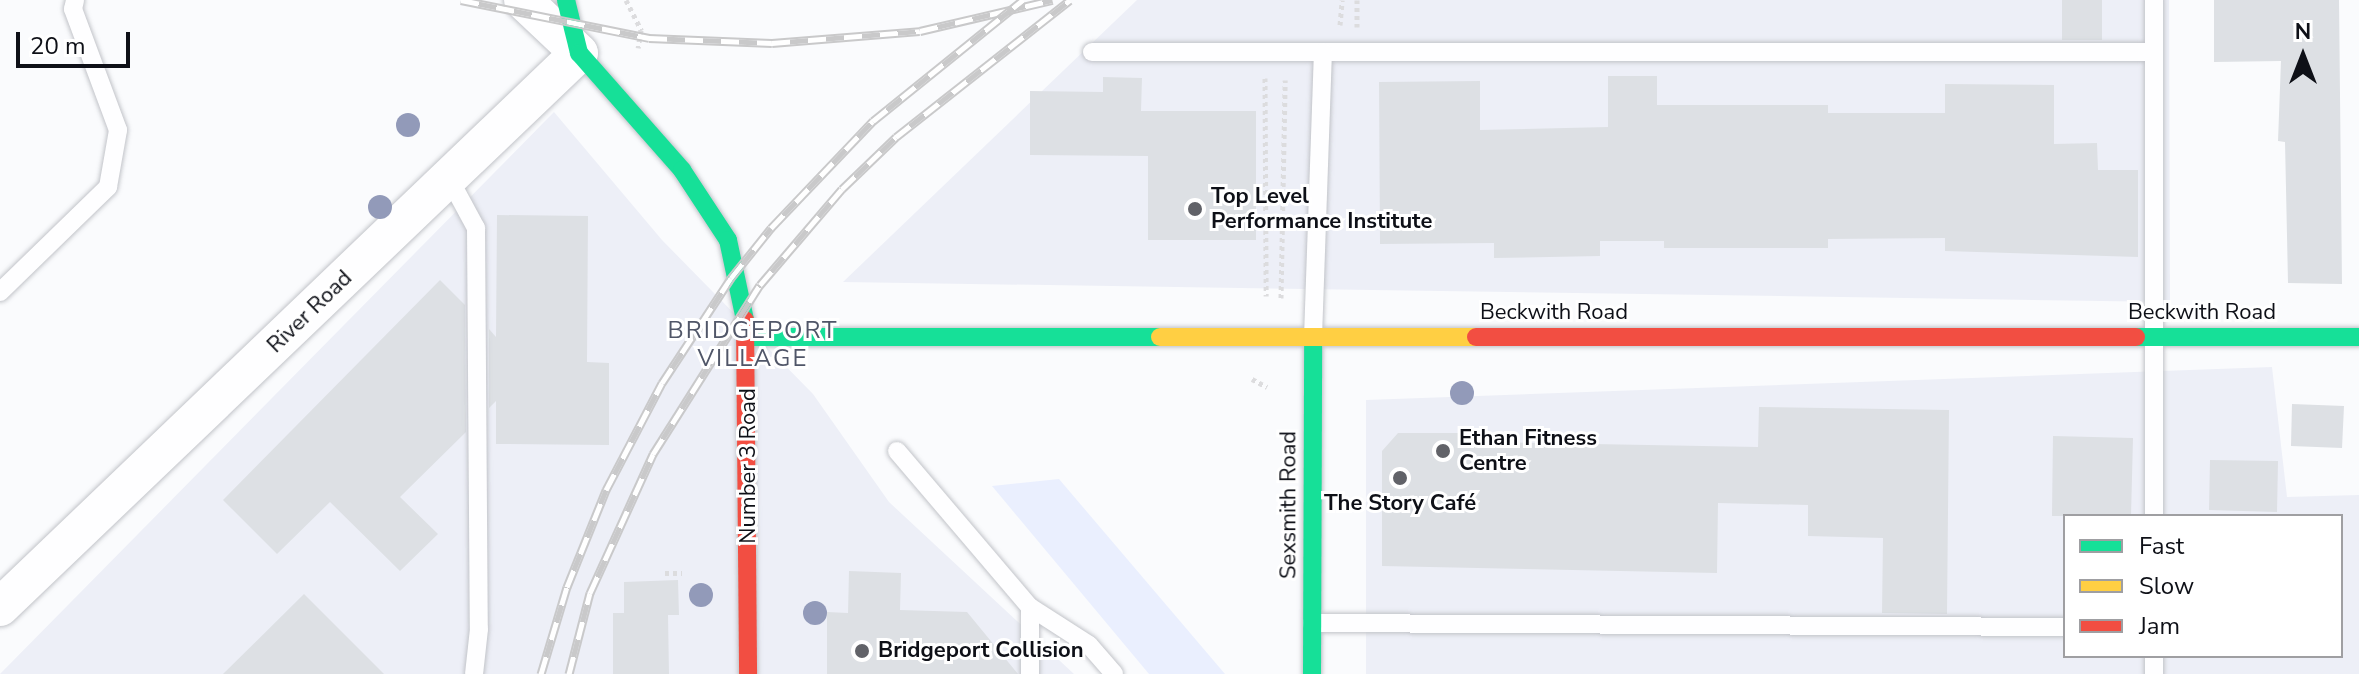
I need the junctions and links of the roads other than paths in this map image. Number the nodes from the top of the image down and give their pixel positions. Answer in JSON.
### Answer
{"nodes":[{"id":1,"x":75,"y":0,"type":"edge"},
{"id":2,"x":523,"y":0,"type":"edge"},
{"id":3,"x":566,"y":0,"type":"edge"},
{"id":4,"x":2154,"y":0,"type":"edge"},
{"id":5,"x":1092,"y":52,"type":"dead end"},
{"id":6,"x":1323,"y":52,"type":"junction"},
{"id":7,"x":2154,"y":52,"type":"junction"},
{"id":8,"x":579,"y":53,"type":"junction"},
{"id":9,"x":450,"y":180,"type":"junction"},
{"id":10,"x":0,"y":292,"type":"edge"},
{"id":11,"x":749,"y":337,"type":"junction"},
{"id":12,"x":1313,"y":337,"type":"junction"},
{"id":13,"x":2155,"y":337,"type":"junction"},
{"id":14,"x":2359,"y":337,"type":"edge"},
{"id":15,"x":897,"y":451,"type":"dead end"},
{"id":16,"x":2154,"y":514,"type":"edge"},
{"id":17,"x":0,"y":607,"type":"edge"},
{"id":18,"x":1030,"y":607,"type":"junction"},
{"id":19,"x":1312,"y":623,"type":"junction"},
{"id":20,"x":2063,"y":627,"type":"edge"},
{"id":21,"x":474,"y":674,"type":"edge"},
{"id":22,"x":748,"y":674,"type":"edge"},
{"id":23,"x":1030,"y":674,"type":"edge"},
{"id":24,"x":1114,"y":674,"type":"edge"},
{"id":25,"x":1312,"y":674,"type":"edge"}],
"edges":[{"from":1,"to":10,"type":"lane"},
{"from":2,"to":8,"type":"street","name":"Number 3 Road"},
{"from":3,"to":8,"type":"street"},
{"from":4,"to":7,"type":"lane"},
{"from":5,"to":6,"type":"lane"},
{"from":6,"to":7,"type":"lane"},
{"from":6,"to":12,"type":"lane"},
{"from":7,"to":13,"type":"lane"},
{"from":8,"to":9,"type":"street","name":"River Road"},
{"from":8,"to":11,"type":"street","name":"Number 3 Road"},
{"from":9,"to":17,"type":"street","name":"River Road"},
{"from":9,"to":21,"type":"lane"},
{"from":11,"to":12,"type":"street","name":"Beckwith Road"},
{"from":11,"to":22,"type":"street","name":"Number 3 Road"},
{"from":12,"to":13,"type":"street","name":"Beckwith Road"},
{"from":12,"to":19,"type":"street","name":"Sexsmith Road"},
{"from":13,"to":14,"type":"street","name":"Beckwith Road"},
{"from":13,"to":16,"type":"lane"},
{"from":15,"to":18,"type":"lane"},
{"from":18,"to":23,"type":"lane"},
{"from":18,"to":24,"type":"lane"},
{"from":19,"to":20,"type":"lane"},
{"from":19,"to":25,"type":"street","name":"Sexsmith Road"}]}
